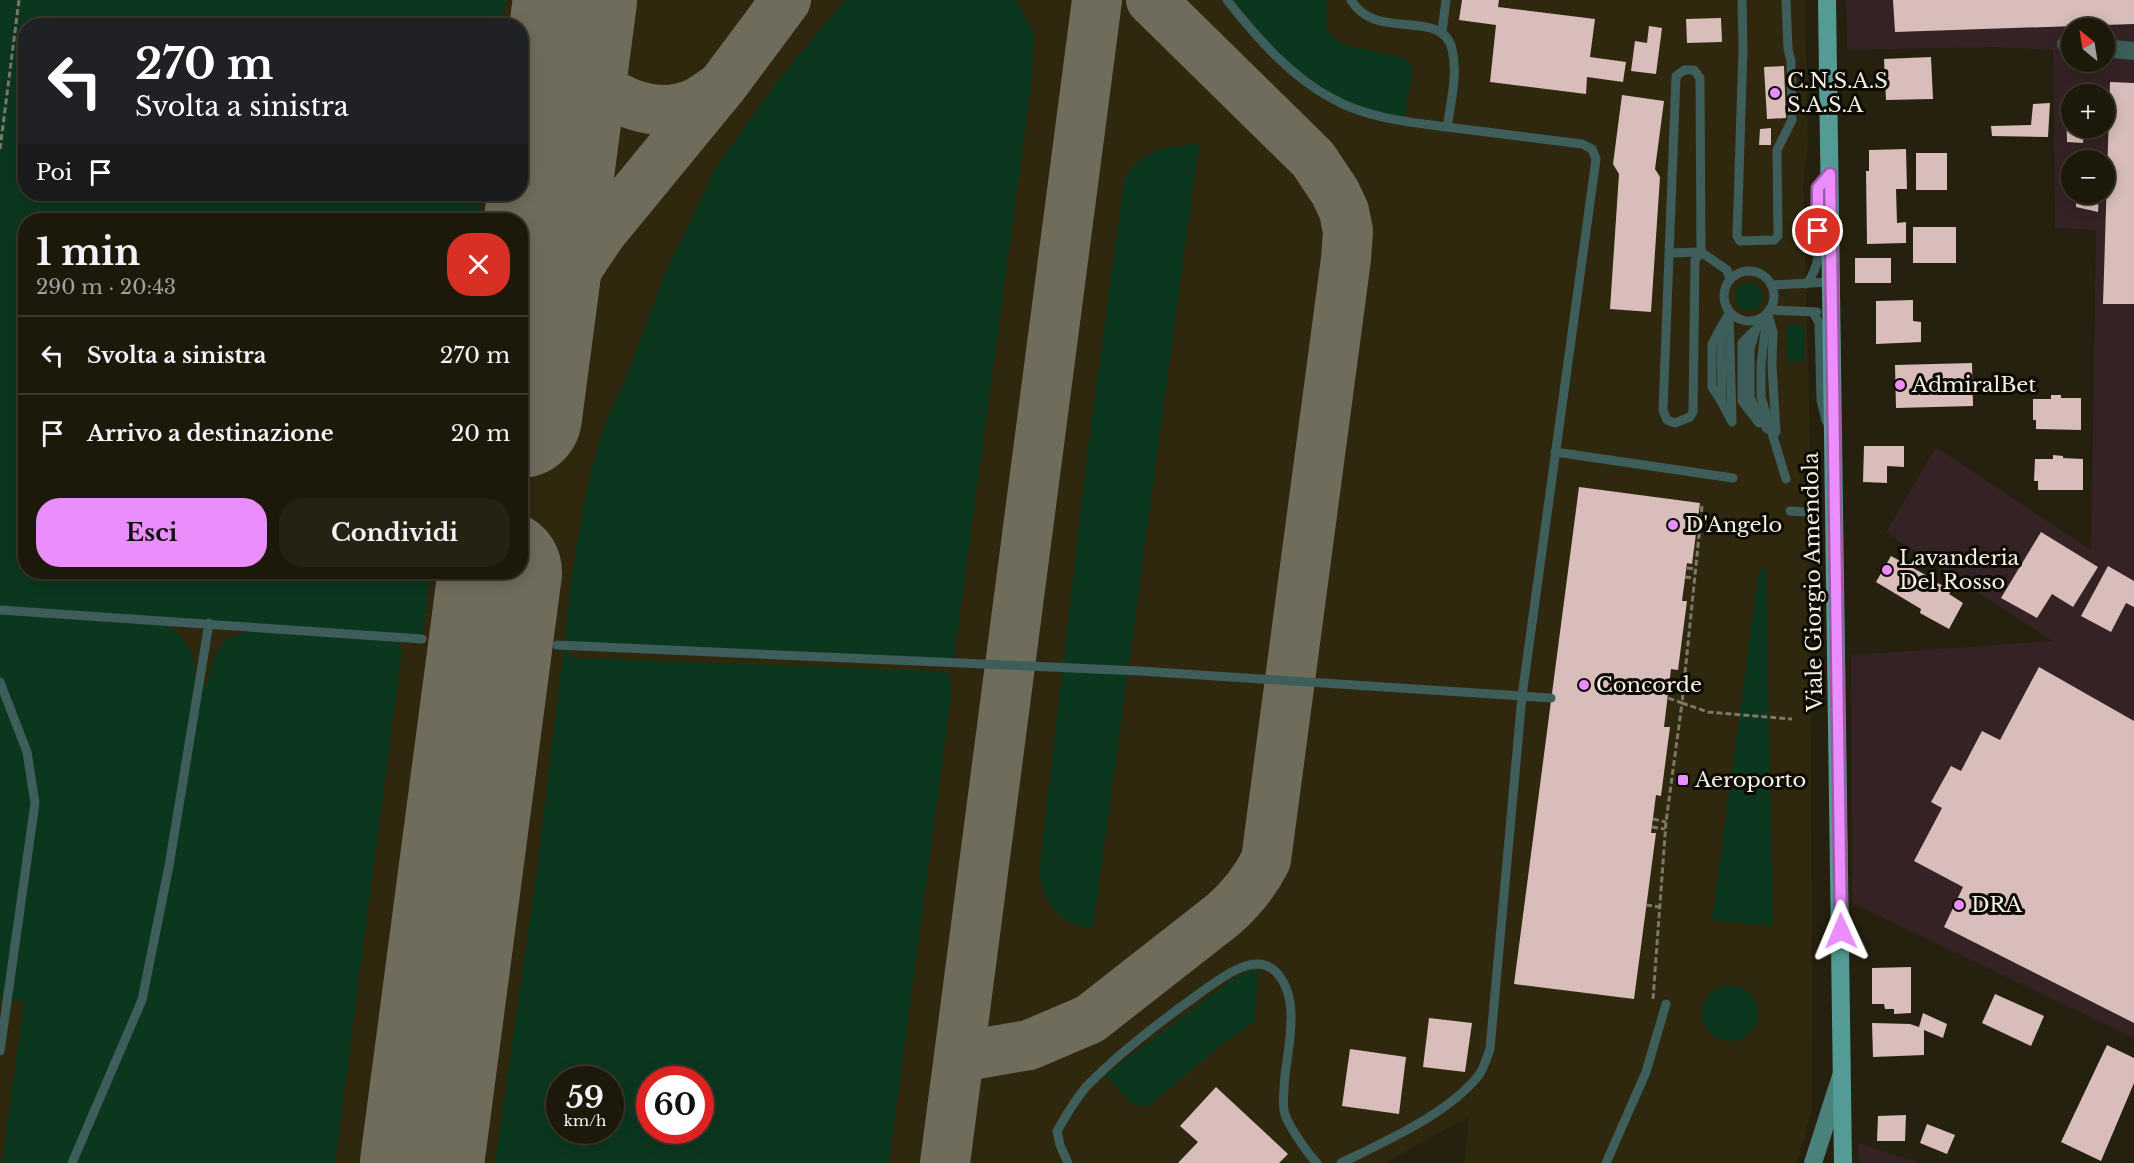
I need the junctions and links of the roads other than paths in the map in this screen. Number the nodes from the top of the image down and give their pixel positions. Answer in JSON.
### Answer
{"nodes":[{"id":1,"x":1227,"y":0,"type":"edge"},
{"id":2,"x":1351,"y":0,"type":"edge"},
{"id":3,"x":1446,"y":0,"type":"edge"},
{"id":4,"x":1742,"y":0,"type":"edge"},
{"id":5,"x":1786,"y":0,"type":"edge"},
{"id":6,"x":1827,"y":0,"type":"edge"},
{"id":7,"x":1442,"y":32,"type":"junction"},
{"id":8,"x":2115,"y":49,"type":"edge"},
{"id":9,"x":2134,"y":51,"type":"edge"},
{"id":10,"x":1447,"y":127,"type":"junction"},
{"id":11,"x":1830,"y":174,"type":"junction"},
{"id":12,"x":1701,"y":252,"type":"junction"},
{"id":13,"x":1670,"y":253,"type":"junction"},
{"id":14,"x":1730,"y":280,"type":"junction"},
{"id":15,"x":1831,"y":282,"type":"junction"},
{"id":16,"x":1806,"y":284,"type":"junction"},
{"id":17,"x":1771,"y":285,"type":"junction"},
{"id":18,"x":1728,"y":311,"type":"junction"},
{"id":19,"x":1832,"y":311,"type":"junction"},
{"id":20,"x":1768,"y":312,"type":"junction"},
{"id":21,"x":1813,"y":312,"type":"junction"},
{"id":22,"x":1777,"y":447,"type":"junction"},
{"id":23,"x":1834,"y":449,"type":"junction"},
{"id":24,"x":1555,"y":452,"type":"junction"},
{"id":25,"x":1733,"y":478,"type":"dead end"},
{"id":26,"x":1786,"y":479,"type":"dead end"},
{"id":27,"x":1790,"y":511,"type":"dead end"},
{"id":28,"x":1805,"y":512,"type":"dead end"},
{"id":29,"x":0,"y":610,"type":"edge"},
{"id":30,"x":209,"y":623,"type":"junction"},
{"id":31,"x":422,"y":639,"type":"dead end"},
{"id":32,"x":557,"y":645,"type":"dead end"},
{"id":33,"x":0,"y":682,"type":"edge"},
{"id":34,"x":1522,"y":696,"type":"junction"},
{"id":35,"x":1551,"y":698,"type":"dead end"},
{"id":36,"x":1665,"y":1004,"type":"dead end"},
{"id":37,"x":0,"y":1051,"type":"edge"},
{"id":38,"x":1843,"y":1068,"type":"junction"},
{"id":39,"x":72,"y":1163,"type":"edge"},
{"id":40,"x":1068,"y":1163,"type":"edge"},
{"id":41,"x":1317,"y":1163,"type":"edge"},
{"id":42,"x":1341,"y":1163,"type":"edge"},
{"id":43,"x":1605,"y":1163,"type":"edge"},
{"id":44,"x":1813,"y":1163,"type":"edge"},
{"id":45,"x":1843,"y":1163,"type":"edge"}],
"edges":[{"from":1,"to":10,"type":"lane"},
{"from":2,"to":7,"type":"lane"},
{"from":3,"to":7,"type":"lane"},
{"from":4,"to":5,"type":"lane"},
{"from":6,"to":11,"type":"main road","name":"Viale Giorgio Amendola"},
{"from":7,"to":10,"type":"lane"},
{"from":8,"to":9,"type":"street"},
{"from":10,"to":24,"type":"lane"},
{"from":11,"to":15,"type":"main road","name":"Viale Giorgio Amendola"},
{"from":11,"to":16,"type":"lane"},
{"from":12,"to":13,"type":"lane"},
{"from":12,"to":13,"type":"lane"},
{"from":12,"to":13,"type":"lane"},
{"from":12,"to":14,"type":"lane"},
{"from":14,"to":17,"type":"lane"},
{"from":14,"to":18,"type":"lane"},
{"from":15,"to":16,"type":"lane"},
{"from":15,"to":19,"type":"main road","name":"Viale Giorgio Amendola"},
{"from":16,"to":17,"type":"lane"},
{"from":17,"to":20,"type":"lane"},
{"from":18,"to":18,"type":"lane"},
{"from":18,"to":20,"type":"lane"},
{"from":19,"to":21,"type":"lane"},
{"from":19,"to":23,"type":"main road","name":"Viale Giorgio Amendola"},
{"from":20,"to":21,"type":"lane"},
{"from":20,"to":22,"type":"lane"},
{"from":20,"to":22,"type":"lane"},
{"from":21,"to":23,"type":"lane"},
{"from":22,"to":26,"type":"lane"},
{"from":23,"to":38,"type":"main road","name":"Viale Giorgio Amendola"},
{"from":24,"to":25,"type":"lane"},
{"from":24,"to":34,"type":"lane"},
{"from":27,"to":28,"type":"lane"},
{"from":29,"to":30,"type":"lane"},
{"from":30,"to":31,"type":"lane"},
{"from":30,"to":39,"type":"lane"},
{"from":32,"to":34,"type":"lane"},
{"from":33,"to":37,"type":"lane"},
{"from":34,"to":35,"type":"lane"},
{"from":34,"to":42,"type":"lane"},
{"from":36,"to":43,"type":"lane"},
{"from":38,"to":44,"type":"street"},
{"from":38,"to":45,"type":"main road","name":"Viale Giorgio Amendola"},
{"from":40,"to":41,"type":"lane"}]}
